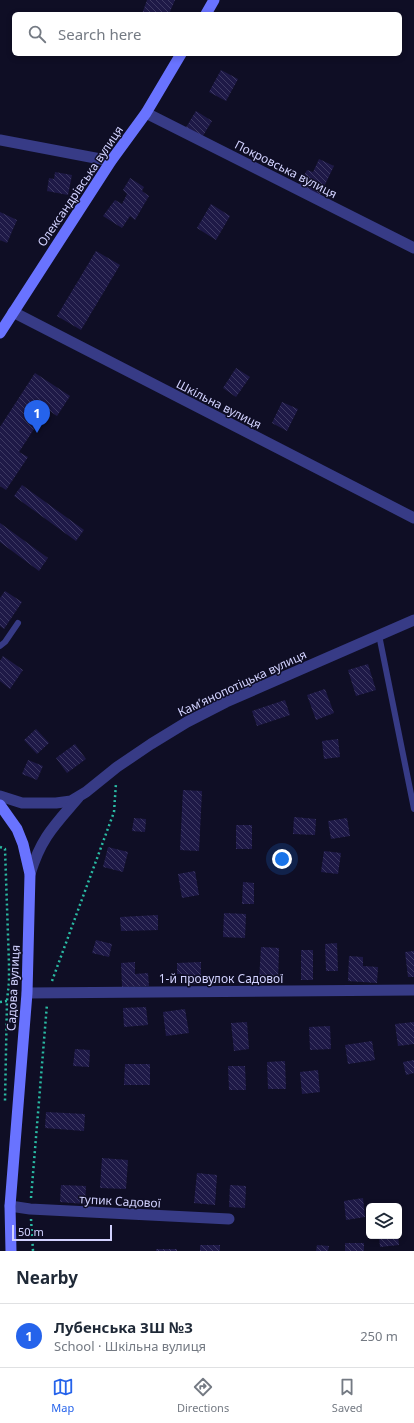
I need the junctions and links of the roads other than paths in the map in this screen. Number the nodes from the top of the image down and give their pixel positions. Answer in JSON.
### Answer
{"nodes":[{"id":1,"x":214,"y":0,"type":"edge"},
{"id":2,"x":207,"y":12,"type":"edge"},
{"id":3,"x":181,"y":56,"type":"edge"},
{"id":4,"x":146,"y":113,"type":"junction"},
{"id":5,"x":0,"y":140,"type":"edge"},
{"id":6,"x":111,"y":161,"type":"junction"},
{"id":7,"x":414,"y":248,"type":"edge"},
{"id":8,"x":13,"y":312,"type":"junction"},
{"id":9,"x":0,"y":333,"type":"edge"},
{"id":10,"x":414,"y":518,"type":"edge"},
{"id":11,"x":414,"y":620,"type":"edge"},
{"id":12,"x":18,"y":623,"type":"dead end"},
{"id":13,"x":379,"y":635,"type":"junction"},
{"id":14,"x":0,"y":646,"type":"edge"},
{"id":15,"x":0,"y":796,"type":"edge"},
{"id":16,"x":80,"y":796,"type":"junction"},
{"id":17,"x":0,"y":805,"type":"edge"},
{"id":18,"x":414,"y":809,"type":"edge"},
{"id":19,"x":30,"y":874,"type":"junction"},
{"id":20,"x":414,"y":990,"type":"edge"},
{"id":21,"x":27,"y":993,"type":"junction"},
{"id":22,"x":10,"y":1206,"type":"junction"},
{"id":23,"x":229,"y":1219,"type":"dead end"},
{"id":24,"x":11,"y":1251,"type":"edge"}],
"edges":[{"from":1,"to":2,"type":"main road"},
{"from":3,"to":4,"type":"main road","name":"Олександрівська вулиця"},
{"from":4,"to":6,"type":"main road","name":"Олександрівська вулиця"},
{"from":4,"to":7,"type":"street","name":"Покровська вулиця"},
{"from":5,"to":6,"type":"street"},
{"from":6,"to":8,"type":"main road","name":"Олександрівська вулиця"},
{"from":8,"to":9,"type":"main road","name":"Олександрівська вулиця"},
{"from":8,"to":10,"type":"street","name":"Шкільна вулиця"},
{"from":11,"to":13,"type":"street","name":"Камʼянопотіцька вулиця"},
{"from":12,"to":14,"type":"lane"},
{"from":13,"to":16,"type":"street","name":"Камʼянопотіцька вулиця"},
{"from":13,"to":18,"type":"lane"},
{"from":15,"to":16,"type":"street","name":"Камʼянопотіцька вулиця"},
{"from":16,"to":19,"type":"street"},
{"from":17,"to":19,"type":"main road","name":"Садова вулиця"},
{"from":19,"to":21,"type":"main road","name":"Садова вулиця"},
{"from":20,"to":21,"type":"street","name":"1-й провулок Садової"},
{"from":21,"to":22,"type":"main road","name":"Садова вулиця"},
{"from":22,"to":23,"type":"street","name":"тупик Садової"},
{"from":22,"to":24,"type":"main road","name":"Садова вулиця"}]}
